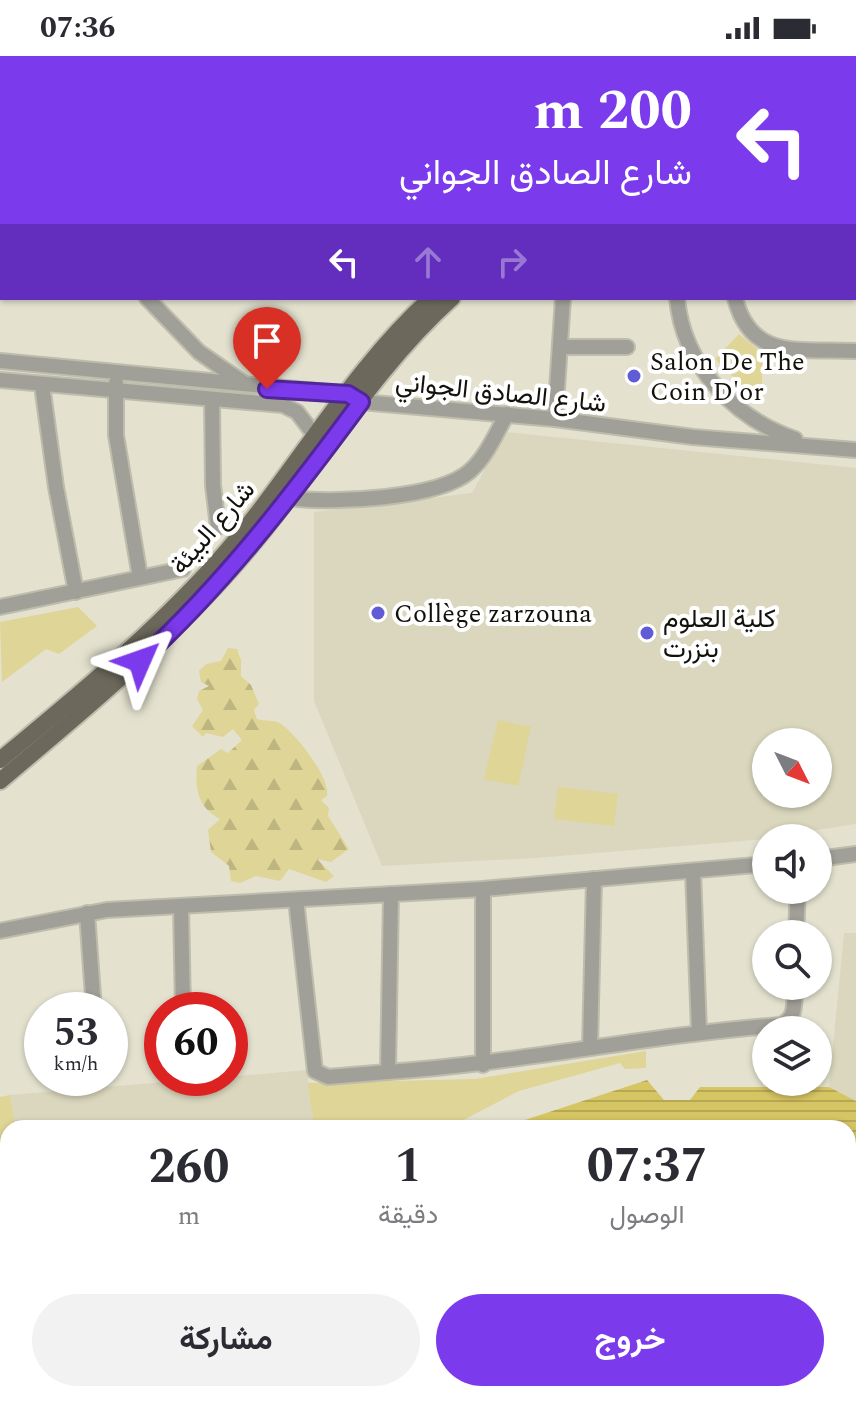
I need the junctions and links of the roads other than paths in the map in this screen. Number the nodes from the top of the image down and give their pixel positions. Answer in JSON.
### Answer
{"nodes":[{"id":1,"x":149,"y":300,"type":"edge"},
{"id":2,"x":429,"y":300,"type":"edge"},
{"id":3,"x":450,"y":300,"type":"edge"},
{"id":4,"x":563,"y":300,"type":"edge"},
{"id":5,"x":677,"y":300,"type":"edge"},
{"id":6,"x":736,"y":300,"type":"edge"},
{"id":7,"x":560,"y":347,"type":"junction"},
{"id":8,"x":627,"y":347,"type":"dead end"},
{"id":9,"x":856,"y":351,"type":"edge"},
{"id":10,"x":199,"y":352,"type":"junction"},
{"id":11,"x":0,"y":361,"type":"edge"},
{"id":12,"x":117,"y":372,"type":"junction"},
{"id":13,"x":190,"y":379,"type":"junction"},
{"id":14,"x":0,"y":380,"type":"edge"},
{"id":15,"x":42,"y":385,"type":"junction"},
{"id":16,"x":115,"y":392,"type":"junction"},
{"id":17,"x":261,"y":393,"type":"junction"},
{"id":18,"x":354,"y":398,"type":"junction"},
{"id":19,"x":212,"y":400,"type":"junction"},
{"id":20,"x":507,"y":414,"type":"junction"},
{"id":21,"x":555,"y":419,"type":"junction"},
{"id":22,"x":316,"y":437,"type":"junction"},
{"id":23,"x":814,"y":446,"type":"junction"},
{"id":24,"x":856,"y":450,"type":"edge"},
{"id":25,"x":290,"y":498,"type":"junction"},
{"id":26,"x":218,"y":527,"type":"dead end"},
{"id":27,"x":183,"y":569,"type":"dead end"},
{"id":28,"x":140,"y":577,"type":"junction"},
{"id":29,"x":76,"y":592,"type":"junction"},
{"id":30,"x":0,"y":607,"type":"edge"},
{"id":31,"x":0,"y":760,"type":"edge"},
{"id":32,"x":0,"y":781,"type":"edge"},
{"id":33,"x":853,"y":853,"type":"edge"},
{"id":34,"x":832,"y":857,"type":"edge"},
{"id":35,"x":752,"y":865,"type":"edge"},
{"id":36,"x":693,"y":871,"type":"junction"},
{"id":37,"x":594,"y":879,"type":"junction"},
{"id":38,"x":483,"y":889,"type":"junction"},
{"id":39,"x":391,"y":894,"type":"junction"},
{"id":40,"x":296,"y":900,"type":"junction"},
{"id":41,"x":181,"y":906,"type":"junction"},
{"id":42,"x":87,"y":913,"type":"junction"},
{"id":43,"x":0,"y":931,"type":"edge"},
{"id":44,"x":93,"y":992,"type":"edge"},
{"id":45,"x":183,"y":992,"type":"edge"},
{"id":46,"x":794,"y":1000,"type":"edge"},
{"id":47,"x":699,"y":1031,"type":"junction"},
{"id":48,"x":590,"y":1047,"type":"junction"},
{"id":49,"x":483,"y":1065,"type":"junction"},
{"id":50,"x":388,"y":1072,"type":"junction"}],
"edges":[{"from":1,"to":10,"type":"street"},
{"from":2,"to":18,"type":"main road","name":"شارع البيئة"},
{"from":3,"to":18,"type":"main road","name":"شارع البيئة"},
{"from":4,"to":7,"type":"street"},
{"from":5,"to":23,"type":"street"},
{"from":6,"to":9,"type":"street"},
{"from":7,"to":8,"type":"street"},
{"from":7,"to":21,"type":"street"},
{"from":10,"to":13,"type":"street"},
{"from":10,"to":17,"type":"street"},
{"from":11,"to":12,"type":"street","name":"شارع الصادق الجواني"},
{"from":12,"to":13,"type":"street","name":"شارع الصادق الجواني"},
{"from":12,"to":16,"type":"street"},
{"from":13,"to":17,"type":"street","name":"شارع الصادق الجواني"},
{"from":14,"to":15,"type":"street"},
{"from":15,"to":16,"type":"street"},
{"from":15,"to":29,"type":"street"},
{"from":16,"to":19,"type":"street"},
{"from":16,"to":28,"type":"street"},
{"from":17,"to":18,"type":"street","name":"شارع الصادق الجواني"},
{"from":17,"to":19,"type":"street"},
{"from":17,"to":22,"type":"street"},
{"from":18,"to":20,"type":"street","name":"شارع الصادق الجواني"},
{"from":18,"to":22,"type":"main road","name":"شارع البيئة"},
{"from":18,"to":25,"type":"main road","name":"شارع البيئة"},
{"from":19,"to":26,"type":"street"},
{"from":20,"to":21,"type":"street","name":"شارع الصادق الجواني"},
{"from":20,"to":25,"type":"street"},
{"from":21,"to":23,"type":"street","name":"شارع الصادق الجواني"},
{"from":22,"to":31,"type":"main road","name":"شارع البيئة"},
{"from":23,"to":24,"type":"street","name":"شارع الصادق الجواني"},
{"from":25,"to":32,"type":"main road","name":"شارع البيئة"},
{"from":27,"to":28,"type":"street"},
{"from":28,"to":29,"type":"street"},
{"from":29,"to":30,"type":"street"},
{"from":33,"to":34,"type":"street"},
{"from":35,"to":36,"type":"street"},
{"from":36,"to":37,"type":"street"},
{"from":36,"to":47,"type":"street"},
{"from":37,"to":38,"type":"street"},
{"from":37,"to":48,"type":"street"},
{"from":38,"to":39,"type":"street"},
{"from":38,"to":49,"type":"street"},
{"from":39,"to":40,"type":"street"},
{"from":39,"to":50,"type":"street"},
{"from":40,"to":41,"type":"street"},
{"from":40,"to":50,"type":"street"},
{"from":41,"to":42,"type":"street"},
{"from":41,"to":45,"type":"street"},
{"from":42,"to":43,"type":"street"},
{"from":42,"to":44,"type":"street"},
{"from":46,"to":47,"type":"street"},
{"from":47,"to":48,"type":"street"},
{"from":48,"to":49,"type":"street"},
{"from":49,"to":50,"type":"street"}]}
